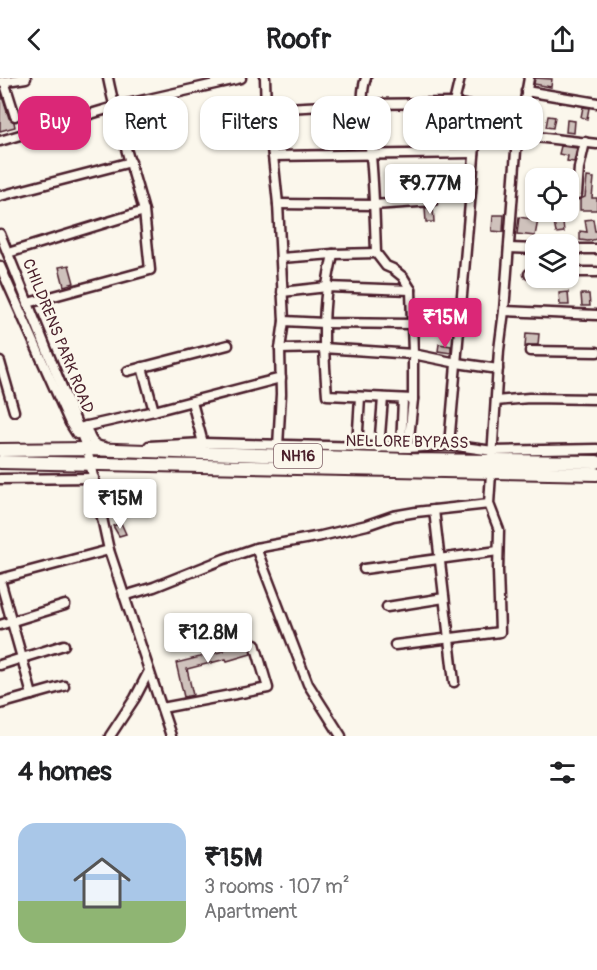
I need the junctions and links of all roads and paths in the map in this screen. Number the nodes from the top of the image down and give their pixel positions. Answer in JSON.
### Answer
{"nodes":[{"id":1,"x":26,"y":78,"type":"edge"},
{"id":2,"x":108,"y":78,"type":"edge"},
{"id":3,"x":241,"y":78,"type":"edge"},
{"id":4,"x":265,"y":78,"type":"edge"},
{"id":5,"x":366,"y":78,"type":"edge"},
{"id":6,"x":460,"y":78,"type":"edge"},
{"id":7,"x":529,"y":78,"type":"edge"},
{"id":8,"x":2,"y":81,"type":"edge"},
{"id":9,"x":526,"y":91,"type":"junction"},
{"id":10,"x":112,"y":96,"type":"edge"},
{"id":11,"x":162,"y":96,"type":"edge"},
{"id":12,"x":266,"y":96,"type":"edge"},
{"id":13,"x":363,"y":96,"type":"edge"},
{"id":14,"x":456,"y":96,"type":"edge"},
{"id":15,"x":525,"y":96,"type":"edge"},
{"id":16,"x":597,"y":103,"type":"edge"},
{"id":17,"x":103,"y":110,"type":"edge"},
{"id":18,"x":15,"y":116,"type":"dead end"},
{"id":19,"x":543,"y":139,"type":"edge"},
{"id":20,"x":0,"y":141,"type":"edge"},
{"id":21,"x":585,"y":142,"type":"junction"},
{"id":22,"x":597,"y":144,"type":"edge"},
{"id":23,"x":127,"y":150,"type":"edge"},
{"id":24,"x":272,"y":150,"type":"edge"},
{"id":25,"x":370,"y":150,"type":"edge"},
{"id":26,"x":474,"y":150,"type":"edge"},
{"id":27,"x":516,"y":150,"type":"edge"},
{"id":28,"x":474,"y":153,"type":"junction"},
{"id":29,"x":371,"y":155,"type":"junction"},
{"id":30,"x":273,"y":156,"type":"junction"},
{"id":31,"x":131,"y":162,"type":"junction"},
{"id":32,"x":579,"y":168,"type":"edge"},
{"id":33,"x":0,"y":196,"type":"edge"},
{"id":34,"x":433,"y":201,"type":"dead end"},
{"id":35,"x":278,"y":204,"type":"junction"},
{"id":36,"x":374,"y":205,"type":"junction"},
{"id":37,"x":144,"y":212,"type":"junction"},
{"id":38,"x":0,"y":234,"type":"edge"},
{"id":39,"x":509,"y":248,"type":"junction"},
{"id":40,"x":525,"y":249,"type":"edge"},
{"id":41,"x":579,"y":249,"type":"edge"},
{"id":42,"x":597,"y":249,"type":"edge"},
{"id":43,"x":8,"y":253,"type":"junction"},
{"id":44,"x":376,"y":253,"type":"junction"},
{"id":45,"x":333,"y":254,"type":"junction"},
{"id":46,"x":281,"y":258,"type":"junction"},
{"id":47,"x":0,"y":266,"type":"edge"},
{"id":48,"x":579,"y":272,"type":"edge"},
{"id":49,"x":597,"y":272,"type":"edge"},
{"id":50,"x":327,"y":287,"type":"junction"},
{"id":51,"x":411,"y":290,"type":"junction"},
{"id":52,"x":282,"y":292,"type":"junction"},
{"id":53,"x":28,"y":303,"type":"junction"},
{"id":54,"x":504,"y":311,"type":"junction"},
{"id":55,"x":597,"y":315,"type":"edge"},
{"id":56,"x":284,"y":321,"type":"junction"},
{"id":57,"x":324,"y":323,"type":"junction"},
{"id":58,"x":412,"y":324,"type":"junction"},
{"id":59,"x":228,"y":345,"type":"dead end"},
{"id":60,"x":323,"y":348,"type":"junction"},
{"id":61,"x":280,"y":349,"type":"junction"},
{"id":62,"x":530,"y":351,"type":"dead end"},
{"id":63,"x":597,"y":352,"type":"edge"},
{"id":64,"x":413,"y":354,"type":"junction"},
{"id":65,"x":0,"y":362,"type":"edge"},
{"id":66,"x":457,"y":363,"type":"junction"},
{"id":67,"x":141,"y":367,"type":"junction"},
{"id":68,"x":498,"y":369,"type":"junction"},
{"id":69,"x":128,"y":371,"type":"dead end"},
{"id":70,"x":281,"y":378,"type":"junction"},
{"id":71,"x":360,"y":397,"type":"junction"},
{"id":72,"x":383,"y":398,"type":"junction"},
{"id":73,"x":403,"y":399,"type":"junction"},
{"id":74,"x":413,"y":399,"type":"junction"},
{"id":75,"x":597,"y":399,"type":"edge"},
{"id":76,"x":496,"y":401,"type":"junction"},
{"id":77,"x":192,"y":402,"type":"junction"},
{"id":78,"x":14,"y":411,"type":"dead end"},
{"id":79,"x":154,"y":411,"type":"junction"},
{"id":80,"x":79,"y":427,"type":"junction"},
{"id":81,"x":203,"y":443,"type":"junction"},
{"id":82,"x":449,"y":445,"type":"junction"},
{"id":83,"x":278,"y":446,"type":"junction"},
{"id":84,"x":357,"y":447,"type":"junction"},
{"id":85,"x":379,"y":448,"type":"junction"},
{"id":86,"x":404,"y":448,"type":"junction"},
{"id":87,"x":87,"y":449,"type":"junction"},
{"id":88,"x":597,"y":449,"type":"edge"},
{"id":89,"x":0,"y":450,"type":"edge"},
{"id":90,"x":492,"y":461,"type":"junction"},
{"id":91,"x":0,"y":462,"type":"edge"},
{"id":92,"x":91,"y":462,"type":"junction"},
{"id":93,"x":597,"y":462,"type":"edge"},
{"id":94,"x":597,"y":474,"type":"edge"},
{"id":95,"x":94,"y":478,"type":"junction"},
{"id":96,"x":0,"y":480,"type":"edge"},
{"id":97,"x":489,"y":504,"type":"junction"},
{"id":98,"x":434,"y":510,"type":"junction"},
{"id":99,"x":256,"y":548,"type":"junction"},
{"id":100,"x":109,"y":550,"type":"junction"},
{"id":101,"x":498,"y":551,"type":"junction"},
{"id":102,"x":439,"y":558,"type":"junction"},
{"id":103,"x":364,"y":569,"type":"dead end"},
{"id":104,"x":0,"y":580,"type":"edge"},
{"id":105,"x":124,"y":596,"type":"junction"},
{"id":106,"x":444,"y":598,"type":"junction"},
{"id":107,"x":65,"y":605,"type":"dead end"},
{"id":108,"x":387,"y":607,"type":"dead end"},
{"id":109,"x":12,"y":622,"type":"junction"},
{"id":110,"x":0,"y":625,"type":"edge"},
{"id":111,"x":449,"y":638,"type":"junction"},
{"id":112,"x":255,"y":644,"type":"dead end"},
{"id":113,"x":64,"y":645,"type":"dead end"},
{"id":114,"x":395,"y":645,"type":"dead end"},
{"id":115,"x":22,"y":658,"type":"junction"},
{"id":116,"x":0,"y":665,"type":"edge"},
{"id":117,"x":149,"y":671,"type":"junction"},
{"id":118,"x":454,"y":682,"type":"dead end"},
{"id":119,"x":64,"y":686,"type":"dead end"},
{"id":120,"x":32,"y":695,"type":"junction"},
{"id":121,"x":0,"y":704,"type":"edge"},
{"id":122,"x":162,"y":708,"type":"junction"},
{"id":123,"x":110,"y":736,"type":"edge"},
{"id":124,"x":171,"y":736,"type":"edge"},
{"id":125,"x":341,"y":736,"type":"edge"}],
"edges":[{"from":1,"to":8,"type":"street"},
{"from":2,"to":10,"type":"street"},
{"from":3,"to":11,"type":"street"},
{"from":4,"to":12,"type":"street"},
{"from":5,"to":13,"type":"street"},
{"from":6,"to":14,"type":"street"},
{"from":7,"to":9,"type":"street"},
{"from":8,"to":18,"type":"street"},
{"from":9,"to":15,"type":"street"},
{"from":9,"to":16,"type":"street"},
{"from":17,"to":20,"type":"street"},
{"from":19,"to":21,"type":"street"},
{"from":21,"to":22,"type":"street"},
{"from":21,"to":32,"type":"street"},
{"from":23,"to":31,"type":"street"},
{"from":24,"to":30,"type":"street"},
{"from":25,"to":29,"type":"street"},
{"from":26,"to":28,"type":"street"},
{"from":27,"to":39,"type":"street"},
{"from":28,"to":29,"type":"street"},
{"from":28,"to":66,"type":"street"},
{"from":29,"to":30,"type":"street"},
{"from":29,"to":36,"type":"street"},
{"from":30,"to":35,"type":"street"},
{"from":31,"to":33,"type":"street"},
{"from":31,"to":37,"type":"street"},
{"from":34,"to":36,"type":"street"},
{"from":35,"to":36,"type":"street"},
{"from":35,"to":46,"type":"street"},
{"from":36,"to":44,"type":"street"},
{"from":37,"to":43,"type":"street"},
{"from":37,"to":53,"type":"street"},
{"from":38,"to":43,"type":"street","name":"CHILDRENS PARK ROAD"},
{"from":39,"to":40,"type":"street"},
{"from":39,"to":54,"type":"street"},
{"from":41,"to":42,"type":"street"},
{"from":43,"to":53,"type":"street","name":"CHILDRENS PARK ROAD"},
{"from":44,"to":45,"type":"street"},
{"from":44,"to":51,"type":"street"},
{"from":45,"to":46,"type":"street"},
{"from":45,"to":50,"type":"street"},
{"from":46,"to":52,"type":"street"},
{"from":47,"to":80,"type":"street","name":"CHILDRENS PARK ROAD"},
{"from":48,"to":49,"type":"street"},
{"from":50,"to":51,"type":"street"},
{"from":50,"to":52,"type":"street"},
{"from":50,"to":57,"type":"street"},
{"from":51,"to":58,"type":"street"},
{"from":52,"to":56,"type":"street"},
{"from":53,"to":80,"type":"street","name":"CHILDRENS PARK ROAD"},
{"from":54,"to":55,"type":"street"},
{"from":54,"to":68,"type":"street"},
{"from":56,"to":57,"type":"street"},
{"from":56,"to":61,"type":"street"},
{"from":57,"to":58,"type":"street"},
{"from":57,"to":60,"type":"street"},
{"from":58,"to":64,"type":"street"},
{"from":59,"to":67,"type":"street"},
{"from":60,"to":61,"type":"street"},
{"from":60,"to":64,"type":"street"},
{"from":60,"to":71,"type":"street"},
{"from":61,"to":70,"type":"street"},
{"from":62,"to":63,"type":"street"},
{"from":64,"to":66,"type":"street"},
{"from":64,"to":74,"type":"street"},
{"from":65,"to":78,"type":"street"},
{"from":66,"to":68,"type":"street"},
{"from":66,"to":82,"type":"street"},
{"from":67,"to":69,"type":"street"},
{"from":67,"to":79,"type":"street"},
{"from":68,"to":76,"type":"street"},
{"from":70,"to":77,"type":"street"},
{"from":70,"to":83,"type":"street"},
{"from":71,"to":72,"type":"street"},
{"from":71,"to":84,"type":"street"},
{"from":72,"to":73,"type":"street"},
{"from":72,"to":85,"type":"street"},
{"from":73,"to":74,"type":"street"},
{"from":73,"to":86,"type":"street"},
{"from":74,"to":86,"type":"street"},
{"from":75,"to":76,"type":"street"},
{"from":76,"to":90,"type":"street"},
{"from":77,"to":79,"type":"street"},
{"from":77,"to":81,"type":"street"},
{"from":79,"to":80,"type":"street"},
{"from":80,"to":81,"type":"street"},
{"from":80,"to":87,"type":"street","name":"CHILDRENS PARK ROAD"},
{"from":81,"to":83,"type":"street"},
{"from":82,"to":86,"type":"street"},
{"from":82,"to":90,"type":"street"},
{"from":83,"to":84,"type":"street"},
{"from":84,"to":85,"type":"street"},
{"from":85,"to":86,"type":"street"},
{"from":87,"to":89,"type":"highway","name":"NELLORE BYPASS","number":"NH16"},
{"from":87,"to":90,"type":"highway","name":"NELLORE BYPASS","number":"NH16"},
{"from":87,"to":92,"type":"street","name":"CHILDRENS PARK ROAD"},
{"from":88,"to":90,"type":"street"},
{"from":90,"to":92,"type":"highway","name":"NELLORE BYPASS","number":"NH16"},
{"from":90,"to":93,"type":"highway","name":"NELLORE BYPASS","number":"NH16"},
{"from":90,"to":94,"type":"highway","name":"NELLORE BYPASS","number":"NH16"},
{"from":90,"to":97,"type":"street"},
{"from":91,"to":92,"type":"highway","name":"NELLORE BYPASS","number":"NH16"},
{"from":92,"to":95,"type":"street","name":"CHILDRENS PARK ROAD"},
{"from":95,"to":96,"type":"street"},
{"from":95,"to":100,"type":"street","name":"CHILDRENS PARK ROAD"},
{"from":97,"to":98,"type":"street"},
{"from":97,"to":101,"type":"street"},
{"from":98,"to":99,"type":"street"},
{"from":98,"to":102,"type":"street"},
{"from":99,"to":105,"type":"street"},
{"from":99,"to":125,"type":"street"},
{"from":100,"to":104,"type":"street"},
{"from":100,"to":105,"type":"street","name":"CHILDRENS PARK ROAD"},
{"from":101,"to":102,"type":"street"},
{"from":101,"to":111,"type":"street"},
{"from":102,"to":103,"type":"street"},
{"from":102,"to":106,"type":"street"},
{"from":104,"to":109,"type":"street"},
{"from":105,"to":117,"type":"street","name":"CHILDRENS PARK ROAD"},
{"from":106,"to":108,"type":"street"},
{"from":106,"to":111,"type":"street"},
{"from":107,"to":109,"type":"street"},
{"from":109,"to":110,"type":"street"},
{"from":109,"to":115,"type":"street"},
{"from":111,"to":114,"type":"street"},
{"from":111,"to":118,"type":"street"},
{"from":112,"to":122,"type":"street"},
{"from":113,"to":115,"type":"street"},
{"from":115,"to":116,"type":"street"},
{"from":115,"to":120,"type":"street"},
{"from":117,"to":122,"type":"street","name":"CHILDRENS PARK ROAD"},
{"from":117,"to":123,"type":"street"},
{"from":119,"to":120,"type":"street"},
{"from":120,"to":121,"type":"street"},
{"from":122,"to":124,"type":"street","name":"CHILDRENS PARK ROAD"}]}
